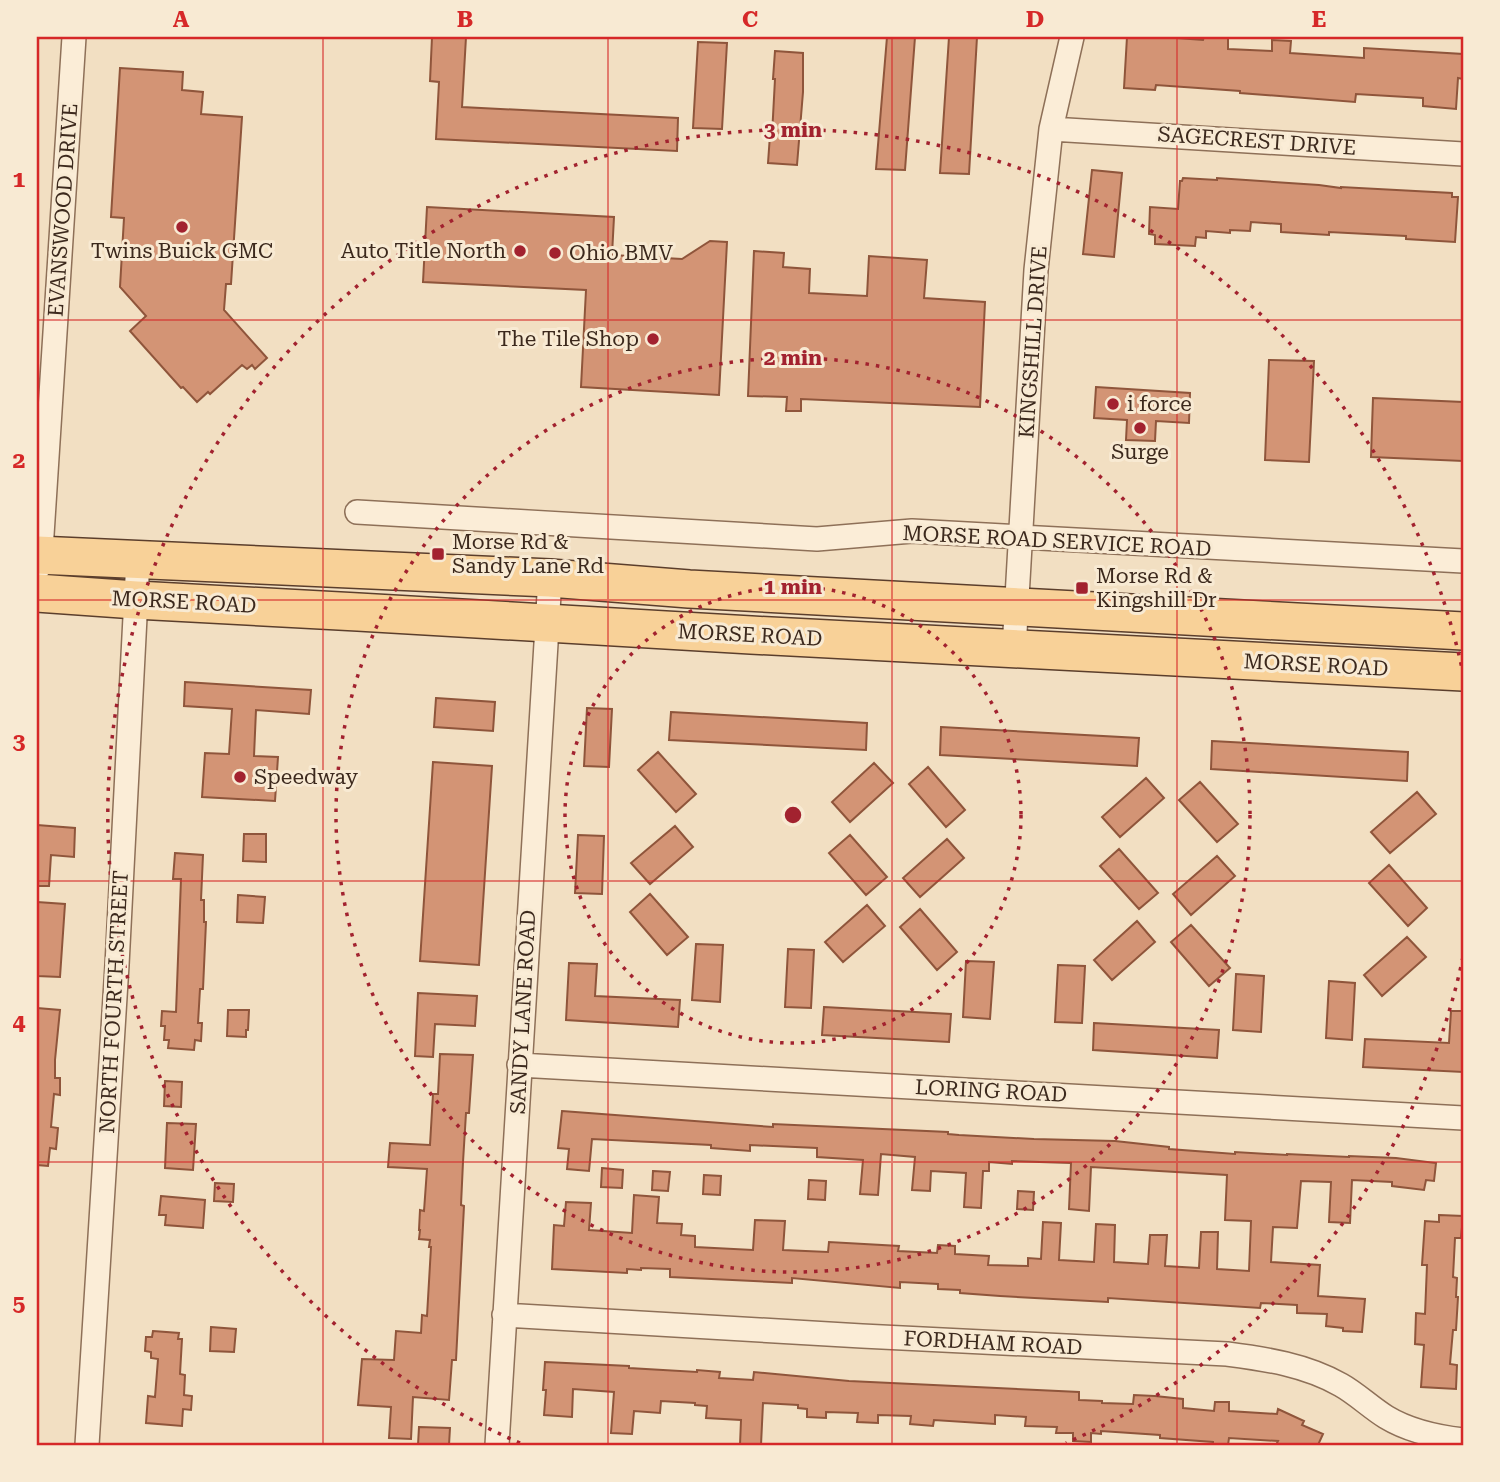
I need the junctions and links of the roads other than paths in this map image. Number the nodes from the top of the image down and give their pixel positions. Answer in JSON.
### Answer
{"nodes":[{"id":1,"x":74,"y":37,"type":"edge"},
{"id":2,"x":1072,"y":37,"type":"edge"},
{"id":3,"x":1051,"y":129,"type":"junction"},
{"id":4,"x":1463,"y":154,"type":"edge"},
{"id":5,"x":357,"y":512,"type":"dead end"},
{"id":6,"x":1020,"y":538,"type":"junction"},
{"id":7,"x":38,"y":555,"type":"edge"},
{"id":8,"x":138,"y":559,"type":"junction"},
{"id":9,"x":1463,"y":561,"type":"edge"},
{"id":10,"x":550,"y":578,"type":"junction"},
{"id":11,"x":38,"y":593,"type":"edge"},
{"id":12,"x":136,"y":600,"type":"junction"},
{"id":13,"x":1016,"y":606,"type":"junction"},
{"id":14,"x":547,"y":624,"type":"junction"},
{"id":15,"x":1463,"y":631,"type":"edge"},
{"id":16,"x":1014,"y":649,"type":"junction"},
{"id":17,"x":1463,"y":672,"type":"edge"},
{"id":18,"x":519,"y":1065,"type":"junction"},
{"id":19,"x":1463,"y":1118,"type":"edge"},
{"id":20,"x":504,"y":1315,"type":"junction"},
{"id":21,"x":1463,"y":1440,"type":"edge"},
{"id":22,"x":87,"y":1445,"type":"edge"},
{"id":23,"x":497,"y":1445,"type":"edge"}],
"edges":[{"from":1,"to":7,"type":"street","name":"EVANSWOOD DRIVE"},
{"from":2,"to":3,"type":"street","name":"KINGSHILL DRIVE"},
{"from":3,"to":4,"type":"street","name":"SAGECREST DRIVE"},
{"from":3,"to":6,"type":"street","name":"KINGSHILL DRIVE"},
{"from":5,"to":6,"type":"street","name":"MORSE ROAD SERVICE ROAD"},
{"from":6,"to":9,"type":"street","name":"MORSE ROAD SERVICE ROAD"},
{"from":6,"to":13,"type":"street","name":"KINGSHILL DRIVE"},
{"from":7,"to":8,"type":"main road","name":"MORSE ROAD"},
{"from":7,"to":11,"type":"street","name":"EVANSWOOD DRIVE"},
{"from":8,"to":10,"type":"main road","name":"MORSE ROAD"},
{"from":8,"to":12,"type":"street","name":"NORTH FOURTH STREET"},
{"from":10,"to":13,"type":"main road","name":"MORSE ROAD"},
{"from":10,"to":14,"type":"street","name":"SANDY LANE ROAD"},
{"from":11,"to":12,"type":"main road","name":"MORSE ROAD"},
{"from":12,"to":14,"type":"main road","name":"MORSE ROAD"},
{"from":12,"to":22,"type":"street","name":"NORTH FOURTH STREET"},
{"from":13,"to":15,"type":"main road","name":"MORSE ROAD"},
{"from":13,"to":16,"type":"street","name":"KINGSHILL DRIVE"},
{"from":14,"to":16,"type":"main road","name":"MORSE ROAD"},
{"from":14,"to":18,"type":"street","name":"SANDY LANE ROAD"},
{"from":16,"to":17,"type":"main road","name":"MORSE ROAD"},
{"from":18,"to":19,"type":"street","name":"LORING ROAD"},
{"from":18,"to":20,"type":"street","name":"SANDY LANE ROAD"},
{"from":20,"to":21,"type":"street","name":"FORDHAM ROAD"},
{"from":20,"to":23,"type":"street","name":"SANDY LANE ROAD"}]}
